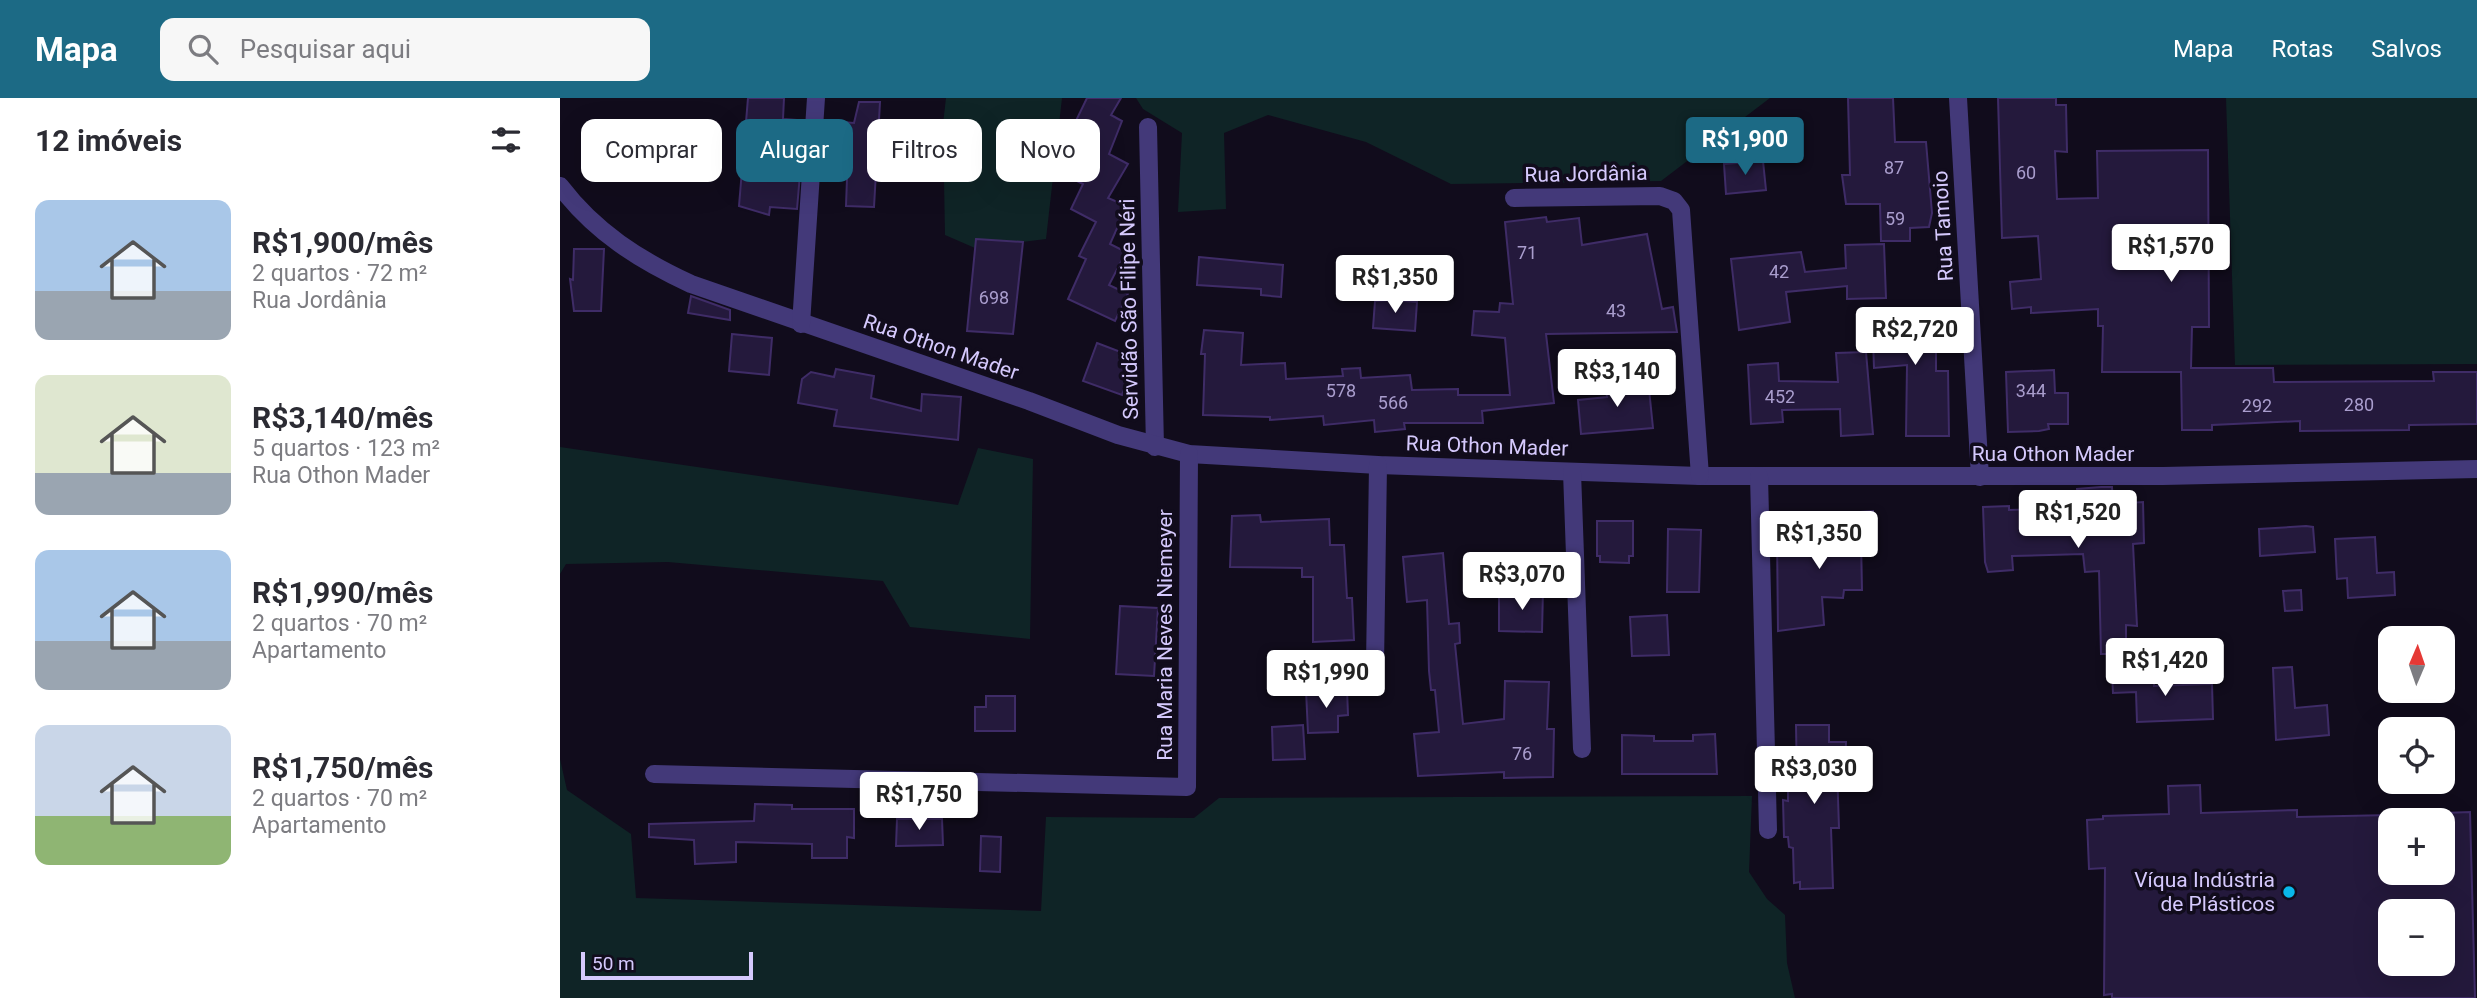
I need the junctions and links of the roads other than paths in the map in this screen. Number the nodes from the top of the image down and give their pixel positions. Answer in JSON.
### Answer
{"nodes":[{"id":1,"x":816,"y":98,"type":"edge"},
{"id":2,"x":1958,"y":98,"type":"edge"},
{"id":3,"x":1148,"y":127,"type":"dead end"},
{"id":4,"x":560,"y":186,"type":"edge"},
{"id":5,"x":1514,"y":198,"type":"dead end"},
{"id":6,"x":801,"y":324,"type":"junction"},
{"id":7,"x":1155,"y":447,"type":"junction"},
{"id":8,"x":1189,"y":454,"type":"junction"},
{"id":9,"x":1378,"y":465,"type":"junction"},
{"id":10,"x":2477,"y":469,"type":"edge"},
{"id":11,"x":1572,"y":472,"type":"junction"},
{"id":12,"x":1700,"y":476,"type":"junction"},
{"id":13,"x":1759,"y":476,"type":"junction"},
{"id":14,"x":1980,"y":477,"type":"junction"},
{"id":15,"x":1375,"y":665,"type":"dead end"},
{"id":16,"x":1581,"y":749,"type":"dead end"},
{"id":17,"x":654,"y":774,"type":"dead end"},
{"id":18,"x":1768,"y":830,"type":"dead end"}],
"edges":[{"from":1,"to":6,"type":"street"},
{"from":2,"to":14,"type":"street","name":"Rua Tamoio"},
{"from":3,"to":7,"type":"street","name":"Servidão São Filipe Néri"},
{"from":4,"to":6,"type":"street","name":"Rua Othon Mader"},
{"from":5,"to":12,"type":"street","name":"Rua Jordânia"},
{"from":6,"to":7,"type":"street","name":"Rua Othon Mader"},
{"from":7,"to":8,"type":"street","name":"Rua Othon Mader"},
{"from":8,"to":9,"type":"street","name":"Rua Othon Mader"},
{"from":8,"to":17,"type":"street","name":"Rua Maria Neves Niemeyer"},
{"from":9,"to":11,"type":"street","name":"Rua Othon Mader"},
{"from":9,"to":15,"type":"street"},
{"from":10,"to":14,"type":"street","name":"Rua Othon Mader"},
{"from":11,"to":12,"type":"street","name":"Rua Othon Mader"},
{"from":11,"to":16,"type":"street"},
{"from":12,"to":13,"type":"street","name":"Rua Othon Mader"},
{"from":13,"to":14,"type":"street","name":"Rua Othon Mader"},
{"from":13,"to":18,"type":"street"}]}
